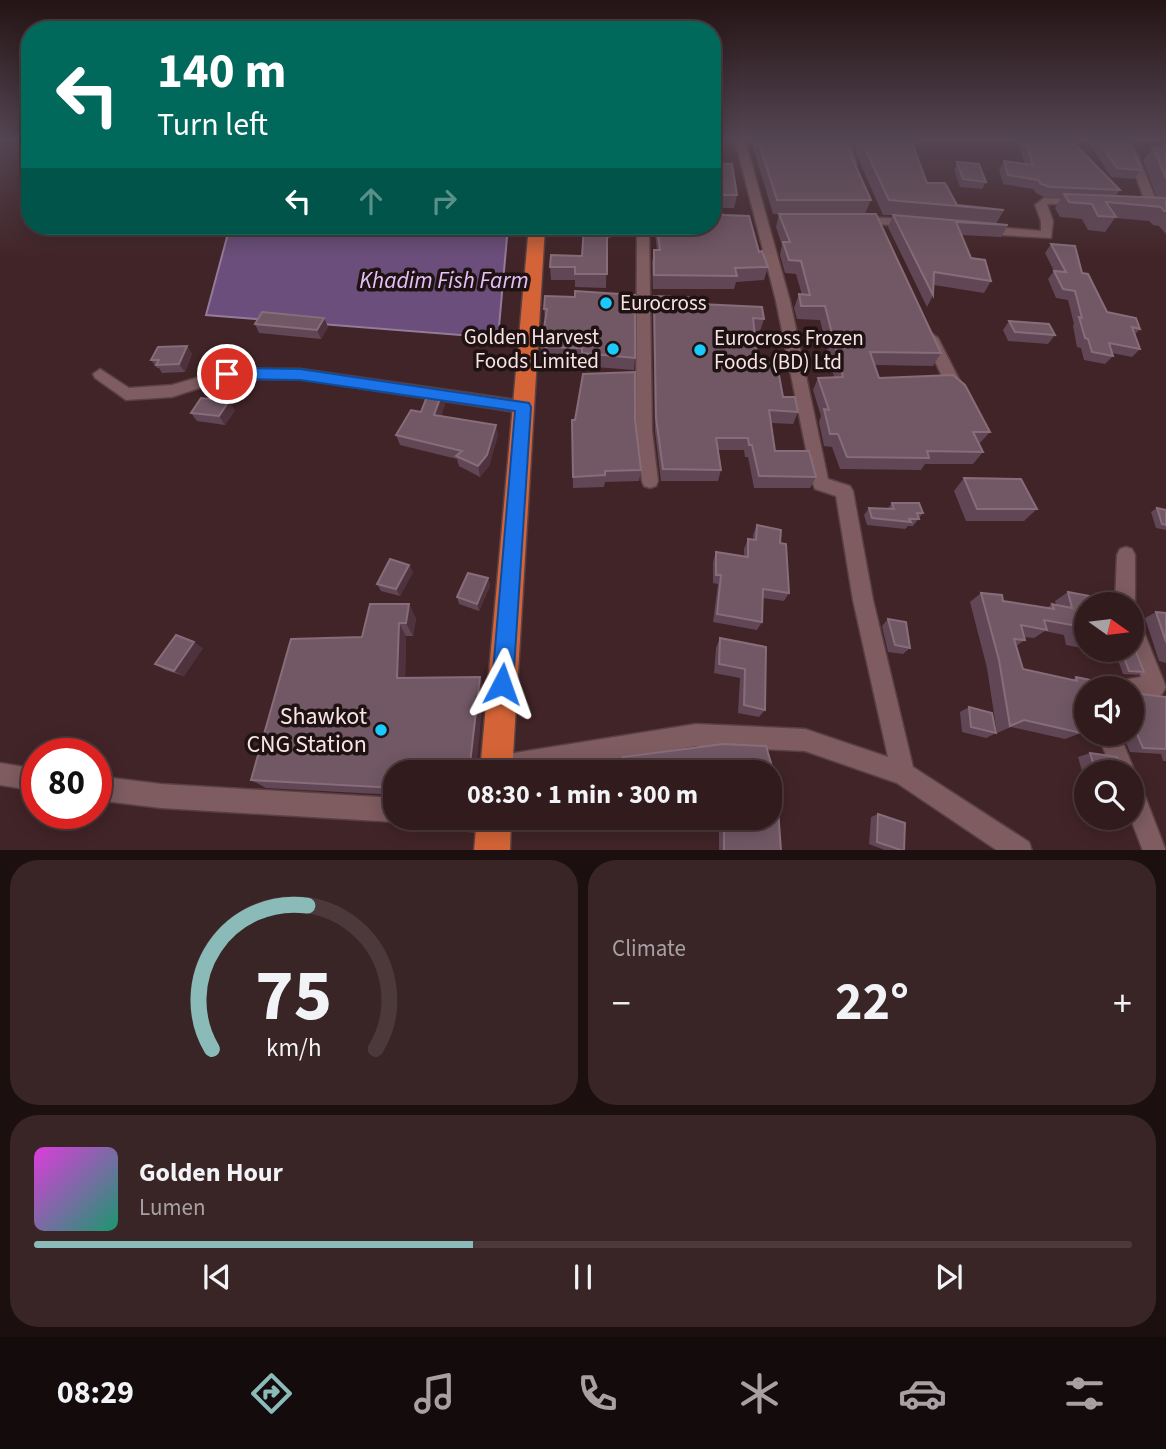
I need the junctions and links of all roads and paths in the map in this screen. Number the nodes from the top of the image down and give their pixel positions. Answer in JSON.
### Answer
{"nodes":[{"id":1,"x":751,"y":180,"type":"edge"},
{"id":2,"x":1141,"y":180,"type":"edge"},
{"id":3,"x":1090,"y":202,"type":"edge"},
{"id":4,"x":1138,"y":206,"type":"edge"},
{"id":5,"x":1153,"y":207,"type":"junction"},
{"id":6,"x":1166,"y":208,"type":"edge"},
{"id":7,"x":839,"y":220,"type":"edge"},
{"id":8,"x":927,"y":224,"type":"edge"},
{"id":9,"x":968,"y":228,"type":"edge"},
{"id":10,"x":536,"y":235,"type":"edge"},
{"id":11,"x":643,"y":235,"type":"edge"},
{"id":12,"x":927,"y":330,"type":"edge"},
{"id":13,"x":100,"y":374,"type":"dead end"},
{"id":14,"x":956,"y":389,"type":"edge"},
{"id":15,"x":523,"y":407,"type":"junction"},
{"id":16,"x":650,"y":481,"type":"dead end"},
{"id":17,"x":1125,"y":555,"type":"dead end"},
{"id":18,"x":1125,"y":592,"type":"edge"},
{"id":19,"x":1144,"y":658,"type":"edge"},
{"id":20,"x":1144,"y":687,"type":"edge"},
{"id":21,"x":497,"y":760,"type":"edge"},
{"id":22,"x":551,"y":760,"type":"edge"},
{"id":23,"x":903,"y":774,"type":"junction"},
{"id":24,"x":0,"y":775,"type":"edge"},
{"id":25,"x":21,"y":778,"type":"edge"},
{"id":26,"x":112,"y":790,"type":"edge"},
{"id":27,"x":383,"y":809,"type":"edge"},
{"id":28,"x":1144,"y":822,"type":"edge"},
{"id":29,"x":1020,"y":850,"type":"edge"},
{"id":30,"x":1155,"y":850,"type":"edge"}],
"edges":[{"from":1,"to":23,"type":"street"},
{"from":2,"to":5,"type":"street"},
{"from":3,"to":9,"type":"street"},
{"from":4,"to":5,"type":"street"},
{"from":5,"to":6,"type":"street"},
{"from":7,"to":8,"type":"street"},
{"from":10,"to":15,"type":"highway"},
{"from":11,"to":16,"type":"street"},
{"from":12,"to":14,"type":"street"},
{"from":13,"to":15,"type":"street"},
{"from":15,"to":21,"type":"highway"},
{"from":17,"to":18,"type":"street"},
{"from":19,"to":20,"type":"street"},
{"from":22,"to":23,"type":"street"},
{"from":23,"to":29,"type":"street"},
{"from":24,"to":25,"type":"street"},
{"from":26,"to":27,"type":"street"},
{"from":28,"to":30,"type":"street"}]}
